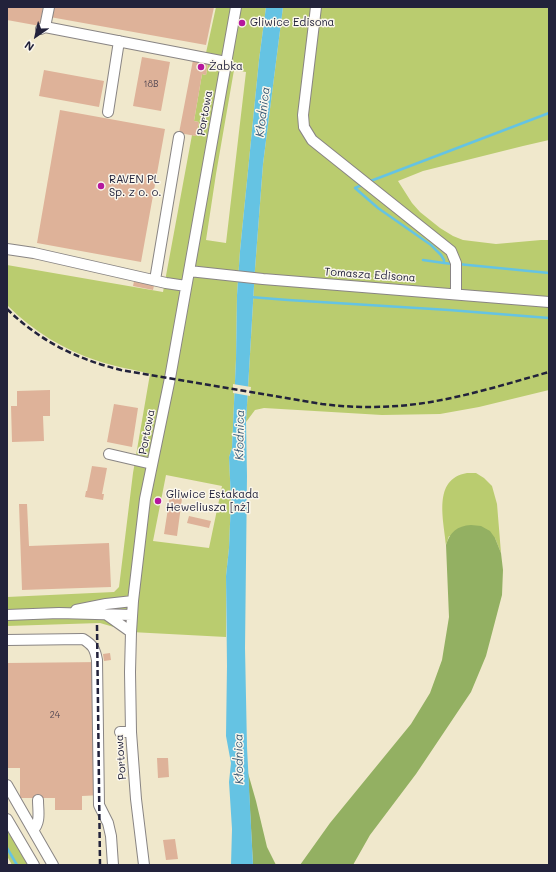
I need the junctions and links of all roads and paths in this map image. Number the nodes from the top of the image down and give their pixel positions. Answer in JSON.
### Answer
{"nodes":[{"id":1,"x":49,"y":7,"type":"edge"},
{"id":2,"x":236,"y":7,"type":"edge"},
{"id":3,"x":316,"y":7,"type":"edge"},
{"id":4,"x":119,"y":41,"type":"junction"},
{"id":5,"x":226,"y":62,"type":"junction"},
{"id":6,"x":108,"y":112,"type":"dead end"},
{"id":7,"x":179,"y":137,"type":"dead end"},
{"id":8,"x":7,"y":249,"type":"edge"},
{"id":9,"x":189,"y":271,"type":"junction"},
{"id":10,"x":155,"y":280,"type":"junction"},
{"id":11,"x":186,"y":286,"type":"junction"},
{"id":12,"x":456,"y":294,"type":"junction"},
{"id":13,"x":549,"y":302,"type":"edge"},
{"id":14,"x":109,"y":454,"type":"dead end"},
{"id":15,"x":152,"y":464,"type":"junction"},
{"id":16,"x":133,"y":601,"type":"junction"},
{"id":17,"x":59,"y":613,"type":"junction"},
{"id":18,"x":7,"y":615,"type":"edge"},
{"id":19,"x":107,"y":615,"type":"junction"},
{"id":20,"x":132,"y":615,"type":"junction"},
{"id":21,"x":131,"y":632,"type":"junction"},
{"id":22,"x":7,"y":640,"type":"edge"},
{"id":23,"x":120,"y":732,"type":"dead end"},
{"id":24,"x":131,"y":732,"type":"junction"},
{"id":25,"x":7,"y":785,"type":"edge"},
{"id":26,"x":38,"y":800,"type":"dead end"},
{"id":27,"x":7,"y":819,"type":"edge"},
{"id":28,"x":33,"y":830,"type":"junction"},
{"id":29,"x":34,"y":865,"type":"edge"},
{"id":30,"x":53,"y":865,"type":"edge"},
{"id":31,"x":113,"y":865,"type":"edge"},
{"id":32,"x":144,"y":865,"type":"edge"}],
"edges":[{"from":1,"to":4,"type":"street"},
{"from":2,"to":5,"type":"street","name":"Portowa"},
{"from":3,"to":12,"type":"street"},
{"from":4,"to":5,"type":"street"},
{"from":4,"to":6,"type":"street"},
{"from":5,"to":9,"type":"street","name":"Portowa"},
{"from":7,"to":10,"type":"street"},
{"from":8,"to":10,"type":"street"},
{"from":9,"to":11,"type":"street","name":"Portowa"},
{"from":9,"to":12,"type":"street","name":"Tomasza Edisona"},
{"from":10,"to":11,"type":"street"},
{"from":11,"to":15,"type":"street","name":"Portowa"},
{"from":12,"to":13,"type":"street","name":"Tomasza Edisona"},
{"from":14,"to":15,"type":"street"},
{"from":15,"to":16,"type":"street","name":"Portowa"},
{"from":16,"to":17,"type":"street"},
{"from":16,"to":20,"type":"street","name":"Portowa"},
{"from":17,"to":18,"type":"street"},
{"from":17,"to":19,"type":"street"},
{"from":19,"to":20,"type":"street"},
{"from":19,"to":21,"type":"street"},
{"from":20,"to":21,"type":"street","name":"Portowa"},
{"from":21,"to":24,"type":"street","name":"Portowa"},
{"from":22,"to":31,"type":"street"},
{"from":23,"to":24,"type":"street"},
{"from":24,"to":32,"type":"street","name":"Portowa"},
{"from":25,"to":28,"type":"street"},
{"from":26,"to":28,"type":"street"},
{"from":27,"to":29,"type":"street"},
{"from":28,"to":30,"type":"street"}]}
